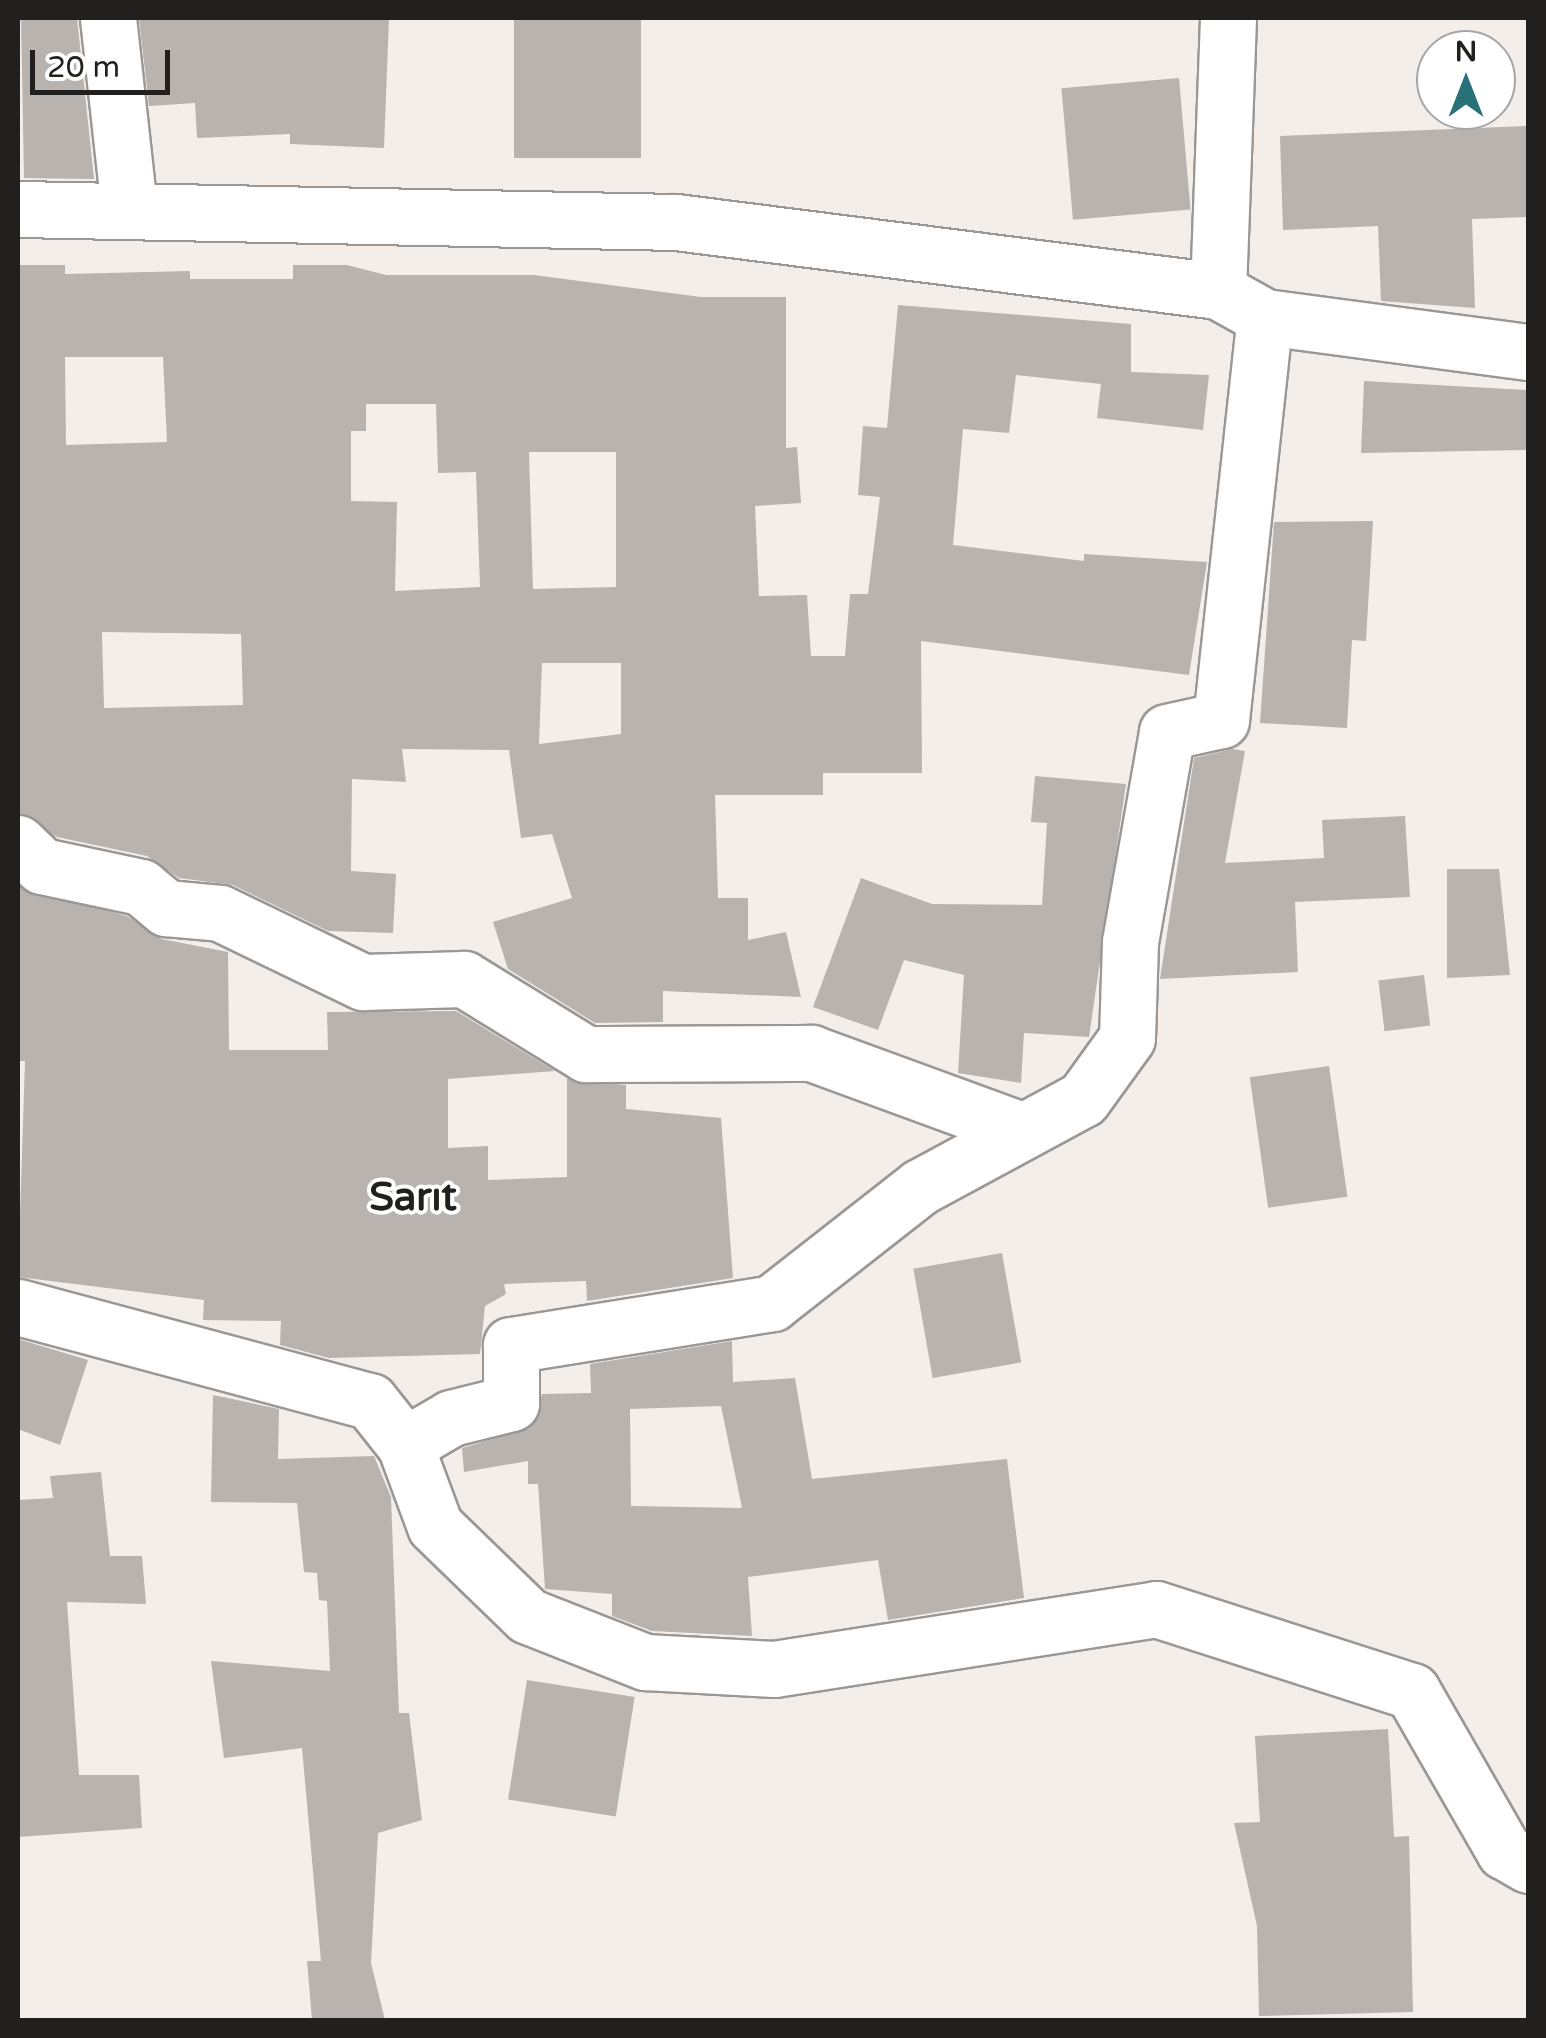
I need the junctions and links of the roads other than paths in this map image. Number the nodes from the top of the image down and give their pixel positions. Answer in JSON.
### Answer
{"nodes":[{"id":1,"x":108,"y":18,"type":"edge"},
{"id":2,"x":1228,"y":18,"type":"edge"},
{"id":3,"x":18,"y":208,"type":"edge"},
{"id":4,"x":129,"y":208,"type":"junction"},
{"id":5,"x":1218,"y":291,"type":"junction"},
{"id":6,"x":1265,"y":318,"type":"junction"},
{"id":7,"x":1528,"y":352,"type":"edge"},
{"id":8,"x":18,"y":843,"type":"edge"},
{"id":9,"x":1016,"y":1128,"type":"junction"},
{"id":10,"x":18,"y":1307,"type":"edge"},
{"id":11,"x":405,"y":1444,"type":"junction"},
{"id":12,"x":1528,"y":1865,"type":"edge"}],
"edges":[{"from":1,"to":4,"type":"street"},
{"from":2,"to":5,"type":"street"},
{"from":3,"to":4,"type":"street"},
{"from":4,"to":5,"type":"street"},
{"from":5,"to":6,"type":"street"},
{"from":6,"to":7,"type":"street"},
{"from":6,"to":9,"type":"street"},
{"from":8,"to":9,"type":"street"},
{"from":9,"to":11,"type":"street"},
{"from":10,"to":11,"type":"street"},
{"from":11,"to":12,"type":"street"}]}
